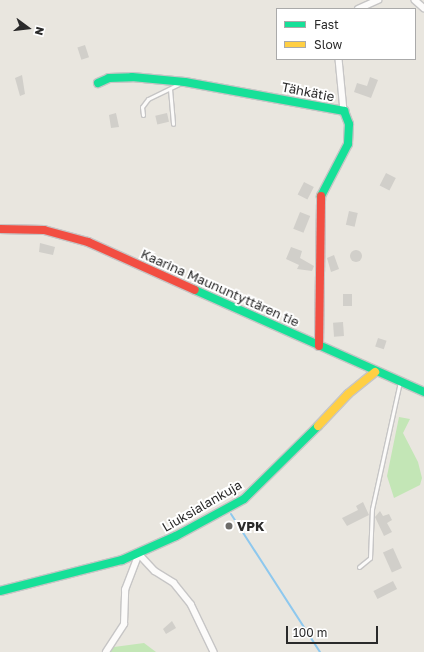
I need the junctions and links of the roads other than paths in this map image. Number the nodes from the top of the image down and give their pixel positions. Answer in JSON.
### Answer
{"nodes":[{"id":1,"x":378,"y":0,"type":"edge"},
{"id":2,"x":415,"y":0,"type":"edge"},
{"id":3,"x":360,"y":8,"type":"edge"},
{"id":4,"x":424,"y":8,"type":"edge"},
{"id":5,"x":340,"y":60,"type":"edge"},
{"id":6,"x":182,"y":82,"type":"junction"},
{"id":7,"x":98,"y":83,"type":"dead end"},
{"id":8,"x":170,"y":89,"type":"junction"},
{"id":9,"x":344,"y":111,"type":"junction"},
{"id":10,"x":143,"y":115,"type":"dead end"},
{"id":11,"x":173,"y":124,"type":"dead end"},
{"id":12,"x":0,"y":229,"type":"edge"},
{"id":13,"x":319,"y":346,"type":"junction"},
{"id":14,"x":375,"y":372,"type":"junction"},
{"id":15,"x":400,"y":382,"type":"junction"},
{"id":16,"x":424,"y":392,"type":"edge"},
{"id":17,"x":139,"y":554,"type":"junction"},
{"id":18,"x":359,"y":567,"type":"dead end"},
{"id":19,"x":0,"y":591,"type":"edge"},
{"id":20,"x":106,"y":652,"type":"edge"},
{"id":21,"x":214,"y":652,"type":"edge"}],
"edges":[{"from":1,"to":3,"type":"street"},
{"from":2,"to":4,"type":"street"},
{"from":5,"to":9,"type":"street"},
{"from":6,"to":7,"type":"street","name":"Tähkätie"},
{"from":6,"to":8,"type":"lane"},
{"from":6,"to":9,"type":"street","name":"Tähkätie"},
{"from":8,"to":10,"type":"lane"},
{"from":8,"to":11,"type":"lane"},
{"from":9,"to":13,"type":"street","name":"Tähkätie"},
{"from":12,"to":13,"type":"street","name":"Kaarina Maununtyttären tie"},
{"from":13,"to":14,"type":"street","name":"Kaarina Maununtyttären tie"},
{"from":14,"to":15,"type":"street","name":"Kaarina Maununtyttären tie"},
{"from":14,"to":17,"type":"street","name":"Liuksialankuja"},
{"from":15,"to":16,"type":"street","name":"Kaarina Maununtyttären tie"},
{"from":15,"to":18,"type":"lane"},
{"from":17,"to":19,"type":"street","name":"Liuksialankuja"},
{"from":17,"to":20,"type":"street"},
{"from":17,"to":21,"type":"street"}]}
